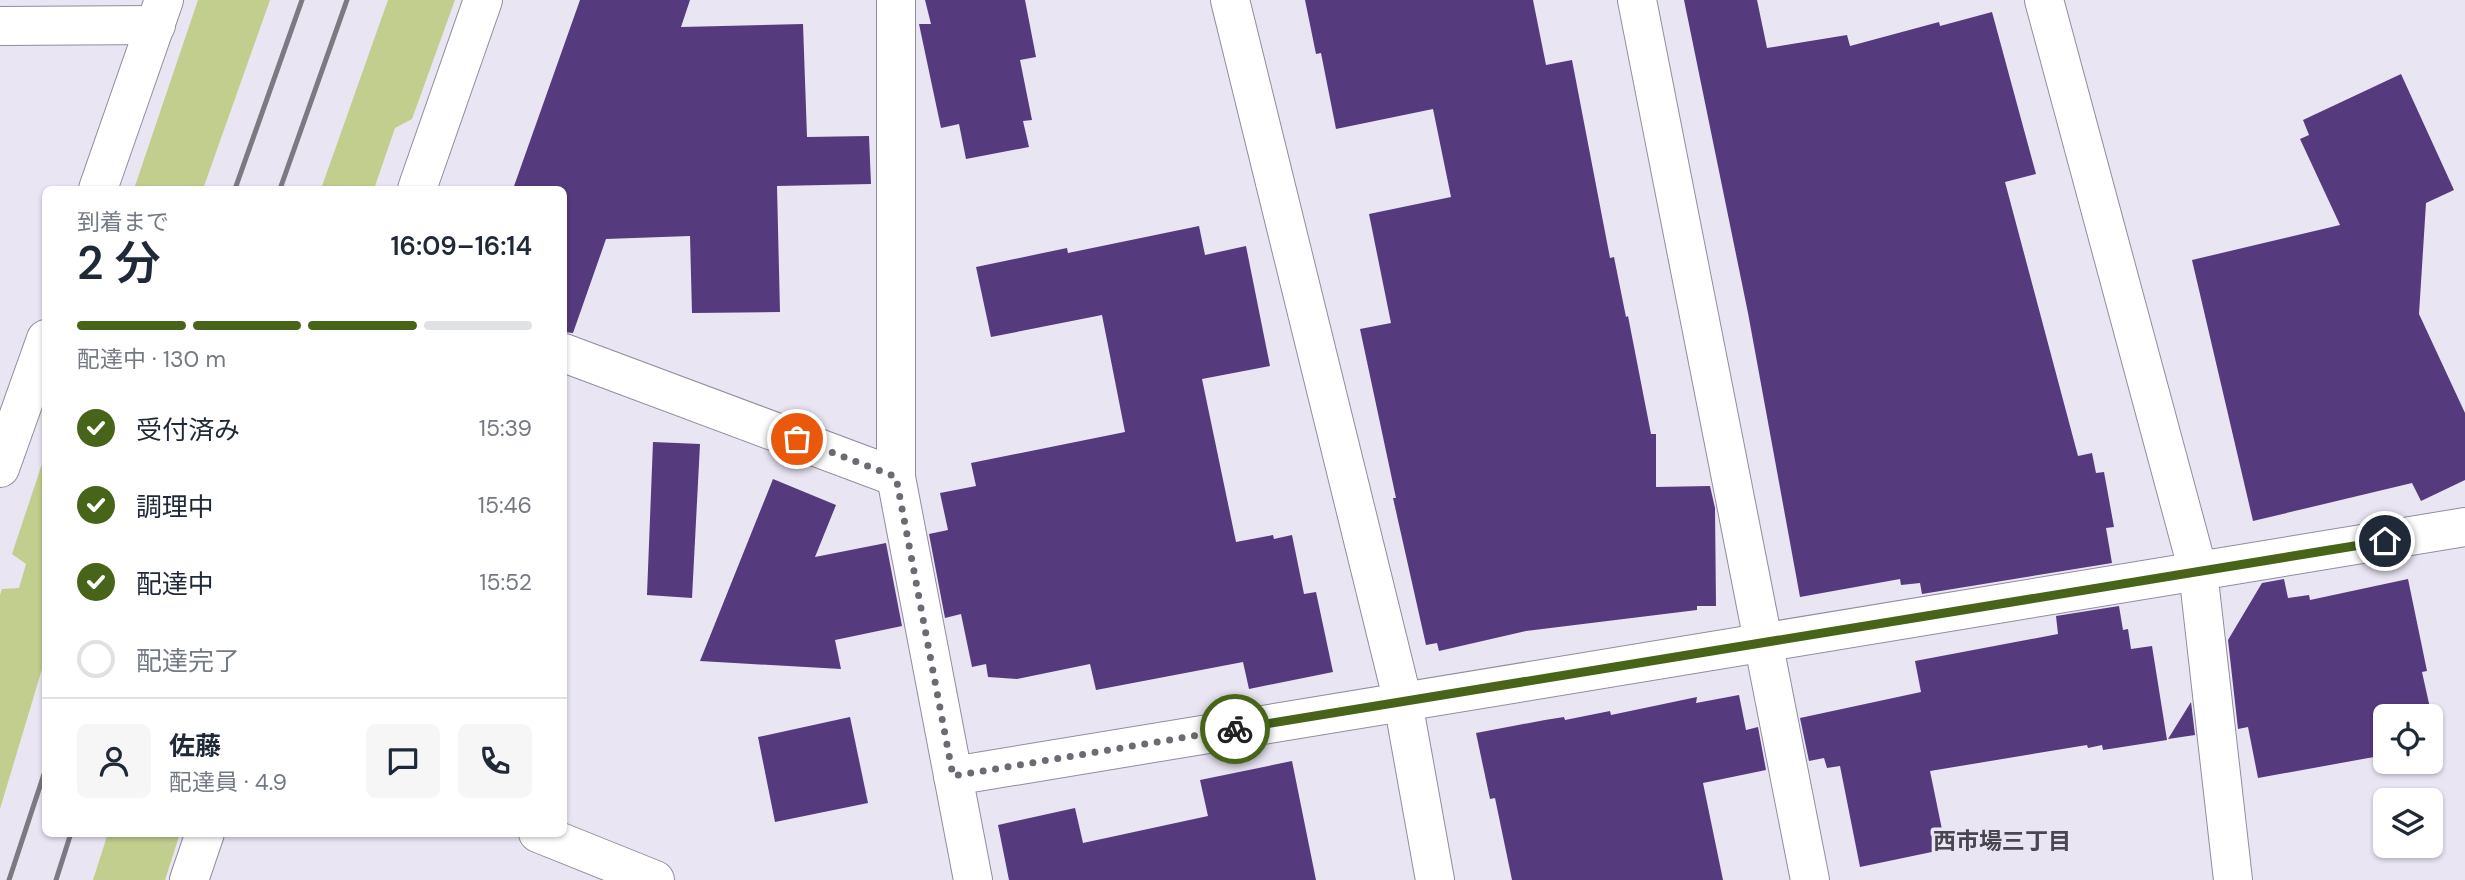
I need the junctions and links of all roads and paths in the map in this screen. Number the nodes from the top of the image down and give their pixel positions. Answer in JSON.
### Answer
{"nodes":[{"id":1,"x":483,"y":0,"type":"edge"},
{"id":2,"x":896,"y":0,"type":"edge"},
{"id":3,"x":1230,"y":0,"type":"edge"},
{"id":4,"x":1637,"y":0,"type":"edge"},
{"id":5,"x":2043,"y":0,"type":"edge"},
{"id":6,"x":160,"y":13,"type":"edge"},
{"id":7,"x":0,"y":26,"type":"edge"},
{"id":8,"x":99,"y":186,"type":"edge"},
{"id":9,"x":418,"y":186,"type":"edge"},
{"id":10,"x":42,"y":349,"type":"edge"},
{"id":11,"x":567,"y":354,"type":"edge"},
{"id":12,"x":0,"y":468,"type":"edge"},
{"id":13,"x":896,"y":477,"type":"junction"},
{"id":14,"x":2465,"y":527,"type":"edge"},
{"id":15,"x":2197,"y":571,"type":"junction"},
{"id":16,"x":1763,"y":642,"type":"junction"},
{"id":17,"x":1403,"y":702,"type":"junction"},
{"id":18,"x":953,"y":776,"type":"junction"},
{"id":19,"x":204,"y":837,"type":"edge"},
{"id":20,"x":548,"y":837,"type":"edge"},
{"id":21,"x":189,"y":880,"type":"edge"},
{"id":22,"x":655,"y":880,"type":"edge"},
{"id":23,"x":973,"y":880,"type":"edge"},
{"id":24,"x":1435,"y":880,"type":"edge"},
{"id":25,"x":1810,"y":880,"type":"edge"},
{"id":26,"x":2234,"y":880,"type":"edge"}],
"edges":[{"from":1,"to":9,"type":"street"},
{"from":2,"to":13,"type":"street"},
{"from":3,"to":17,"type":"street"},
{"from":4,"to":16,"type":"street"},
{"from":5,"to":15,"type":"street"},
{"from":6,"to":7,"type":"street"},
{"from":6,"to":8,"type":"street"},
{"from":10,"to":12,"type":"street"},
{"from":11,"to":13,"type":"street"},
{"from":13,"to":18,"type":"street"},
{"from":14,"to":15,"type":"street"},
{"from":15,"to":16,"type":"street"},
{"from":15,"to":26,"type":"street"},
{"from":16,"to":17,"type":"street"},
{"from":16,"to":25,"type":"street"},
{"from":17,"to":18,"type":"street"},
{"from":17,"to":24,"type":"street"},
{"from":18,"to":23,"type":"street"},
{"from":19,"to":21,"type":"street"},
{"from":20,"to":22,"type":"street"}]}
